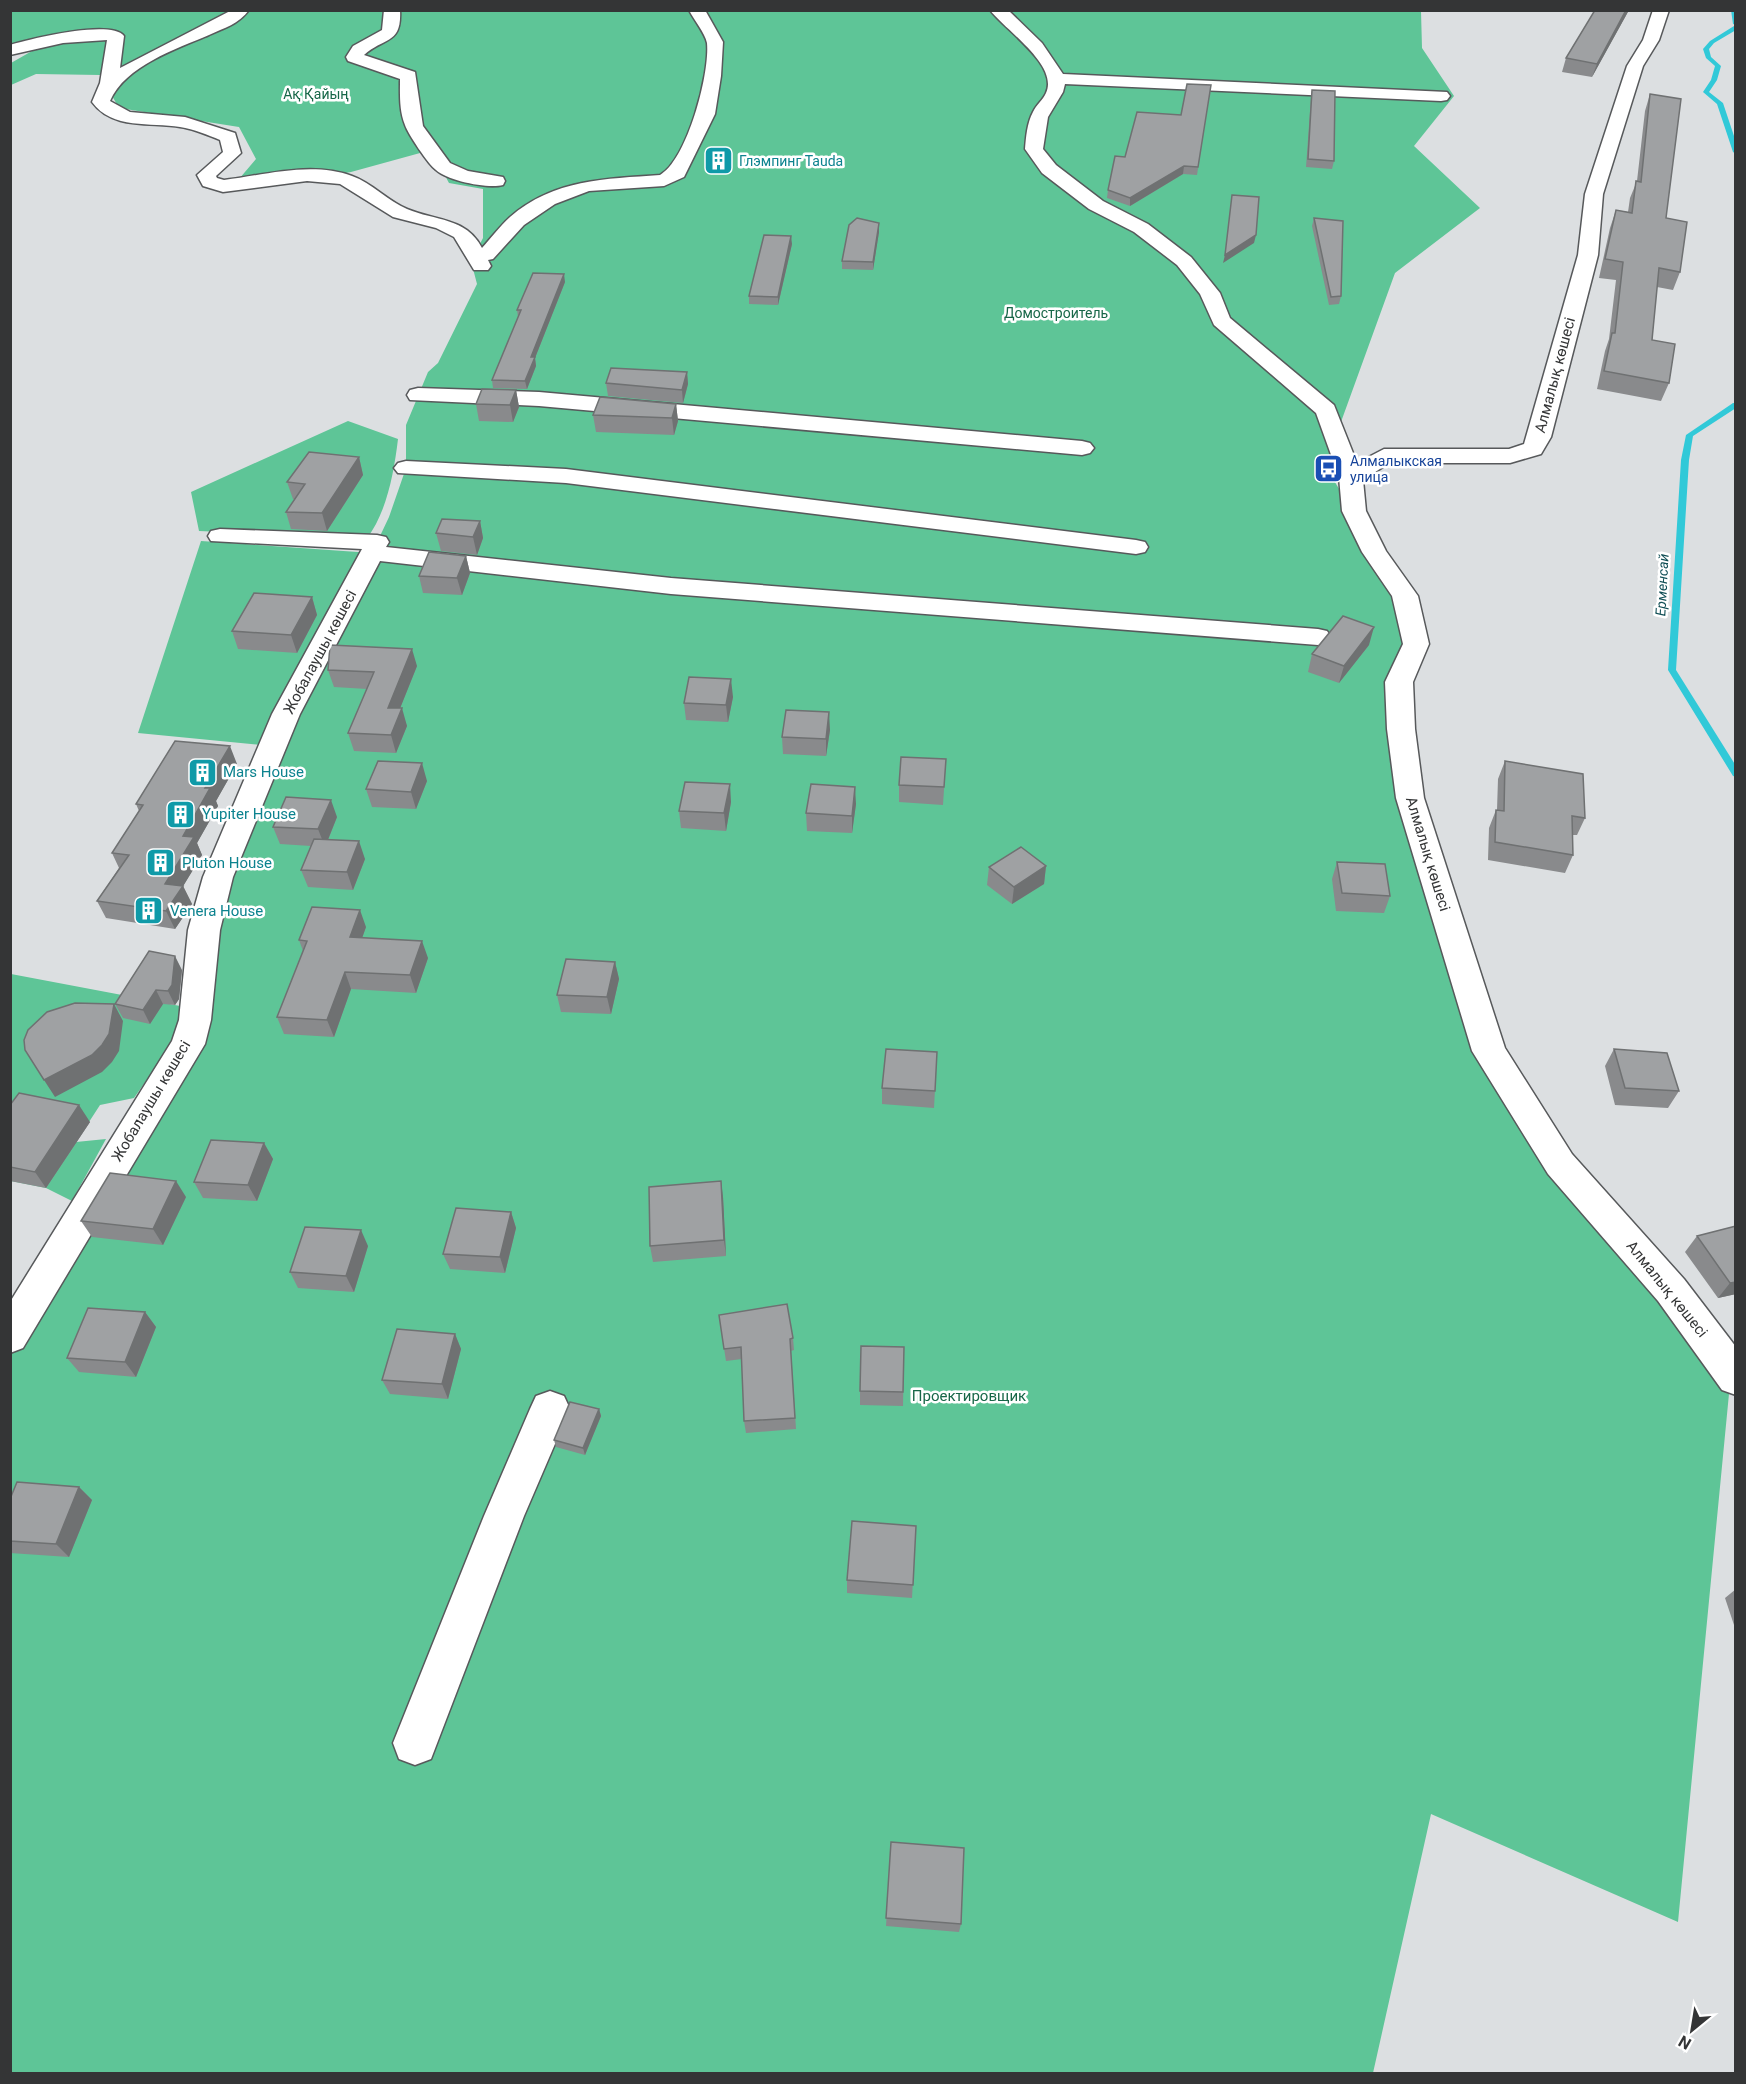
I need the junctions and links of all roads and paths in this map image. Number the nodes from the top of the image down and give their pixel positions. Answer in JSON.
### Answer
{"nodes":[{"id":1,"x":241,"y":10,"type":"edge"},
{"id":2,"x":392,"y":10,"type":"edge"},
{"id":3,"x":697,"y":10,"type":"edge"},
{"id":4,"x":998,"y":10,"type":"edge"},
{"id":5,"x":1661,"y":10,"type":"edge"},
{"id":6,"x":10,"y":50,"type":"edge"},
{"id":7,"x":1058,"y":80,"type":"junction"},
{"id":8,"x":109,"y":83,"type":"junction"},
{"id":9,"x":1442,"y":96,"type":"dead end"},
{"id":10,"x":496,"y":180,"type":"dead end"},
{"id":11,"x":418,"y":395,"type":"dead end"},
{"id":12,"x":1082,"y":448,"type":"dead end"},
{"id":13,"x":406,"y":468,"type":"dead end"},
{"id":14,"x":1351,"y":477,"type":"junction"},
{"id":15,"x":220,"y":536,"type":"dead end"},
{"id":16,"x":374,"y":547,"type":"junction"},
{"id":17,"x":1136,"y":548,"type":"dead end"},
{"id":18,"x":1318,"y":637,"type":"dead end"},
{"id":19,"x":10,"y":1336,"type":"edge"},
{"id":20,"x":1736,"y":1378,"type":"edge"},
{"id":21,"x":550,"y":1409,"type":"dead end"},
{"id":22,"x":415,"y":1743,"type":"dead end"}],
"edges":[{"from":1,"to":8,"type":"street"},
{"from":2,"to":10,"type":"street"},
{"from":3,"to":8,"type":"street"},
{"from":4,"to":7,"type":"street"},
{"from":5,"to":14,"type":"street","name":"Алмалық көшесі"},
{"from":6,"to":8,"type":"street"},
{"from":7,"to":9,"type":"street"},
{"from":7,"to":14,"type":"street"},
{"from":11,"to":12,"type":"street"},
{"from":13,"to":17,"type":"street"},
{"from":14,"to":20,"type":"street","name":"Алмалық көшесі"},
{"from":15,"to":16,"type":"street"},
{"from":16,"to":18,"type":"street"},
{"from":16,"to":19,"type":"street","name":"Жобалаушы көшесі"},
{"from":21,"to":22,"type":"street"}]}
